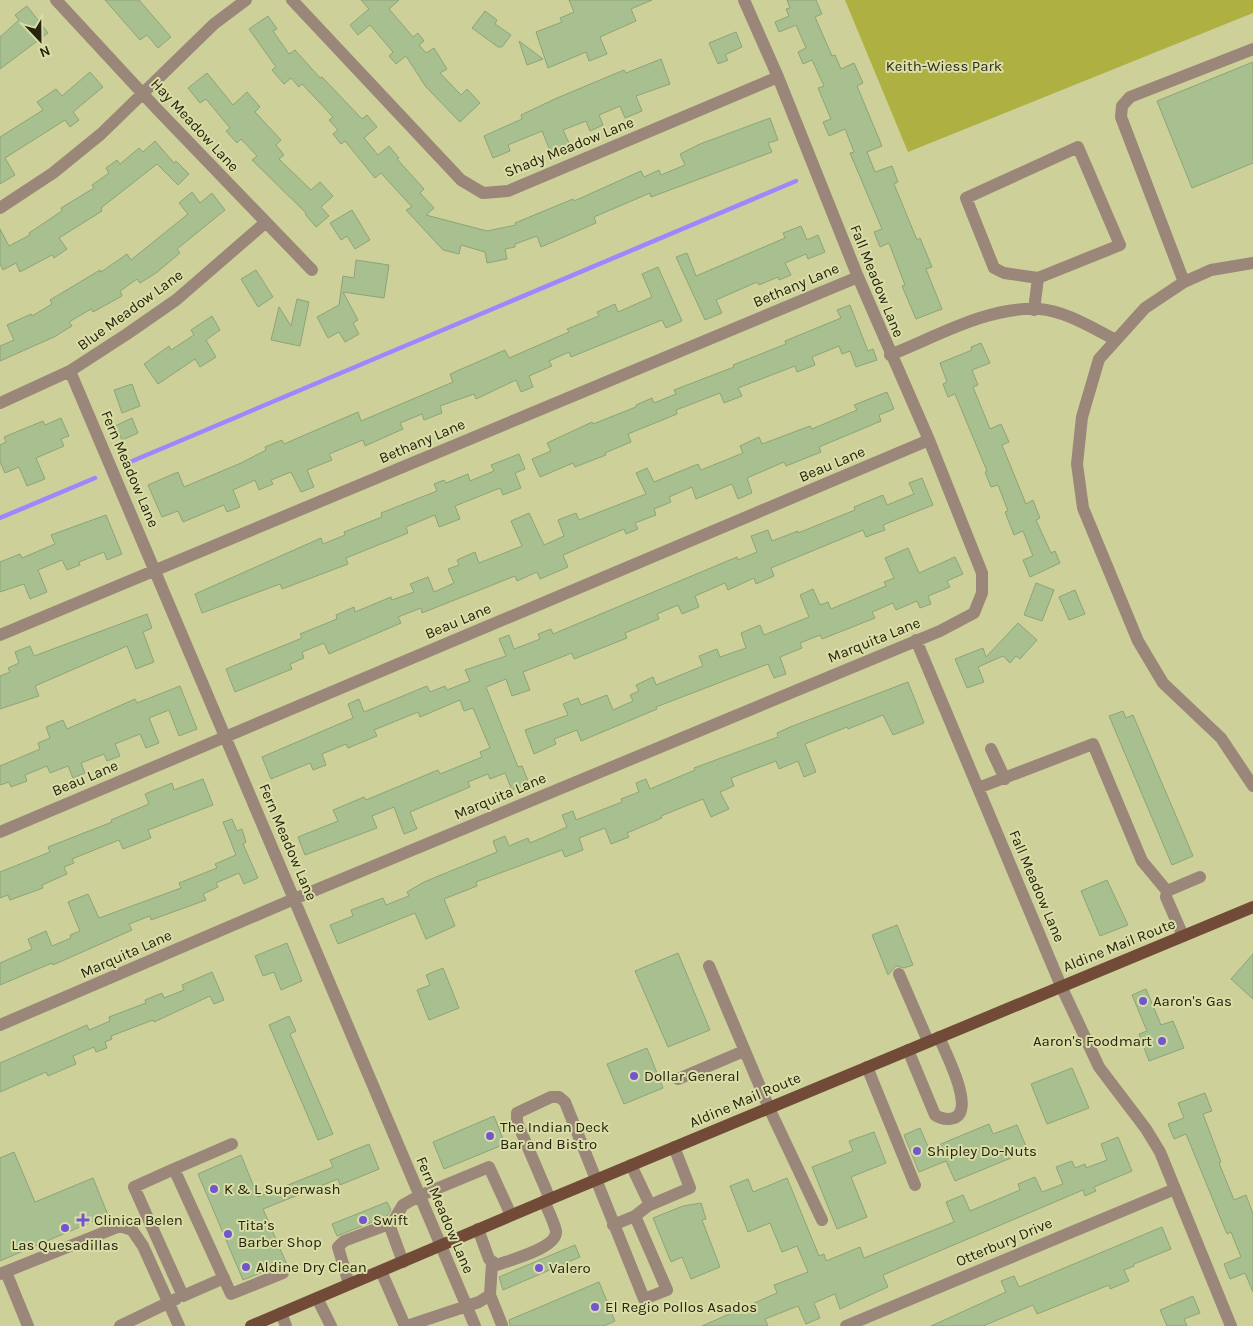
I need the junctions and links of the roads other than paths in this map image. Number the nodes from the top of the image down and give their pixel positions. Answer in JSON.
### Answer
{"nodes":[{"id":1,"x":56,"y":0,"type":"edge"},
{"id":2,"x":246,"y":0,"type":"edge"},
{"id":3,"x":292,"y":0,"type":"edge"},
{"id":4,"x":744,"y":0,"type":"edge"},
{"id":5,"x":1253,"y":49,"type":"edge"},
{"id":6,"x":778,"y":77,"type":"junction"},
{"id":7,"x":143,"y":94,"type":"junction"},
{"id":8,"x":0,"y":208,"type":"edge"},
{"id":9,"x":265,"y":223,"type":"junction"},
{"id":10,"x":1253,"y":263,"type":"edge"},
{"id":11,"x":312,"y":270,"type":"dead end"},
{"id":12,"x":858,"y":277,"type":"junction"},
{"id":13,"x":1038,"y":278,"type":"junction"},
{"id":14,"x":1184,"y":282,"type":"junction"},
{"id":15,"x":1034,"y":310,"type":"junction"},
{"id":16,"x":1116,"y":340,"type":"junction"},
{"id":17,"x":890,"y":355,"type":"junction"},
{"id":18,"x":70,"y":372,"type":"junction"},
{"id":19,"x":0,"y":403,"type":"edge"},
{"id":20,"x":929,"y":440,"type":"junction"},
{"id":21,"x":155,"y":570,"type":"junction"},
{"id":22,"x":982,"y":573,"type":"joint"},
{"id":23,"x":0,"y":636,"type":"edge"},
{"id":24,"x":916,"y":640,"type":"junction"},
{"id":25,"x":226,"y":737,"type":"junction"},
{"id":26,"x":991,"y":749,"type":"dead end"},
{"id":27,"x":1004,"y":779,"type":"junction"},
{"id":28,"x":1253,"y":786,"type":"edge"},
{"id":29,"x":978,"y":788,"type":"junction"},
{"id":30,"x":0,"y":832,"type":"edge"},
{"id":31,"x":1200,"y":877,"type":"dead end"},
{"id":32,"x":1167,"y":891,"type":"junction"},
{"id":33,"x":294,"y":899,"type":"junction"},
{"id":34,"x":1253,"y":907,"type":"edge"},
{"id":35,"x":1183,"y":936,"type":"junction"},
{"id":36,"x":709,"y":966,"type":"dead end"},
{"id":37,"x":899,"y":974,"type":"dead end"},
{"id":38,"x":1061,"y":986,"type":"junction"},
{"id":39,"x":0,"y":1025,"type":"edge"},
{"id":40,"x":933,"y":1039,"type":"junction"},
{"id":41,"x":908,"y":1050,"type":"junction"},
{"id":42,"x":744,"y":1051,"type":"junction"},
{"id":43,"x":867,"y":1067,"type":"junction"},
{"id":44,"x":678,"y":1079,"type":"dead end"},
{"id":45,"x":769,"y":1108,"type":"junction"},
{"id":46,"x":232,"y":1144,"type":"dead end"},
{"id":47,"x":674,"y":1147,"type":"junction"},
{"id":48,"x":631,"y":1165,"type":"junction"},
{"id":49,"x":174,"y":1169,"type":"junction"},
{"id":50,"x":595,"y":1180,"type":"junction"},
{"id":51,"x":915,"y":1186,"type":"dead end"},
{"id":52,"x":1175,"y":1189,"type":"junction"},
{"id":53,"x":420,"y":1196,"type":"junction"},
{"id":54,"x":547,"y":1200,"type":"junction"},
{"id":55,"x":649,"y":1205,"type":"junction"},
{"id":56,"x":511,"y":1215,"type":"junction"},
{"id":57,"x":634,"y":1216,"type":"junction"},
{"id":58,"x":822,"y":1220,"type":"dead end"},
{"id":59,"x":389,"y":1224,"type":"junction"},
{"id":60,"x":613,"y":1225,"type":"junction"},
{"id":61,"x":478,"y":1229,"type":"junction"},
{"id":62,"x":441,"y":1246,"type":"junction"},
{"id":63,"x":403,"y":1262,"type":"junction"},
{"id":64,"x":492,"y":1263,"type":"junction"},
{"id":65,"x":381,"y":1271,"type":"junction"},
{"id":66,"x":3,"y":1273,"type":"edge"},
{"id":67,"x":283,"y":1273,"type":"dead end"},
{"id":68,"x":224,"y":1278,"type":"junction"},
{"id":69,"x":349,"y":1284,"type":"junction"},
{"id":70,"x":490,"y":1295,"type":"junction"},
{"id":71,"x":183,"y":1296,"type":"junction"},
{"id":72,"x":317,"y":1298,"type":"junction"},
{"id":73,"x":169,"y":1302,"type":"junction"},
{"id":74,"x":466,"y":1305,"type":"junction"},
{"id":75,"x":282,"y":1313,"type":"junction"},
{"id":76,"x":502,"y":1325,"type":"edge"},
{"id":77,"x":28,"y":1326,"type":"edge"},
{"id":78,"x":120,"y":1326,"type":"edge"},
{"id":79,"x":179,"y":1326,"type":"edge"},
{"id":80,"x":251,"y":1326,"type":"edge"},
{"id":81,"x":286,"y":1326,"type":"edge"},
{"id":82,"x":331,"y":1326,"type":"edge"},
{"id":83,"x":406,"y":1326,"type":"edge"},
{"id":84,"x":475,"y":1326,"type":"edge"},
{"id":85,"x":846,"y":1326,"type":"edge"},
{"id":86,"x":1231,"y":1326,"type":"edge"}],
"edges":[{"from":1,"to":7,"type":"street","name":"Hay Meadow Lane"},
{"from":2,"to":7,"type":"street"},
{"from":3,"to":6,"type":"street","name":"Shady Meadow Lane"},
{"from":4,"to":6,"type":"street","name":"Fall Meadow Lane"},
{"from":5,"to":14,"type":"street"},
{"from":6,"to":12,"type":"street","name":"Fall Meadow Lane"},
{"from":7,"to":8,"type":"street"},
{"from":7,"to":9,"type":"street","name":"Hay Meadow Lane"},
{"from":9,"to":11,"type":"street","name":"Hay Meadow Lane"},
{"from":9,"to":18,"type":"street","name":"Blue Meadow Lane"},
{"from":10,"to":14,"type":"street"},
{"from":12,"to":17,"type":"street","name":"Fall Meadow Lane"},
{"from":12,"to":21,"type":"street","name":"Bethany Lane"},
{"from":13,"to":13,"type":"street"},
{"from":13,"to":15,"type":"street"},
{"from":14,"to":16,"type":"street"},
{"from":15,"to":16,"type":"street"},
{"from":15,"to":17,"type":"street"},
{"from":16,"to":28,"type":"street"},
{"from":17,"to":20,"type":"street","name":"Fall Meadow Lane"},
{"from":18,"to":19,"type":"street","name":"Blue Meadow Lane"},
{"from":18,"to":21,"type":"street","name":"Fern Meadow Lane"},
{"from":20,"to":22,"type":"street","name":"Fall Meadow Lane"},
{"from":20,"to":25,"type":"street","name":"Beau Lane"},
{"from":21,"to":23,"type":"street","name":"Bethany Lane"},
{"from":21,"to":25,"type":"street","name":"Fern Meadow Lane"},
{"from":22,"to":24,"type":"street","name":"Marquita Lane"},
{"from":24,"to":29,"type":"street","name":"Fall Meadow Lane"},
{"from":24,"to":33,"type":"street","name":"Marquita Lane"},
{"from":25,"to":30,"type":"street","name":"Beau Lane"},
{"from":25,"to":33,"type":"street","name":"Fern Meadow Lane"},
{"from":26,"to":27,"type":"street"},
{"from":27,"to":29,"type":"street"},
{"from":27,"to":32,"type":"street"},
{"from":29,"to":38,"type":"street","name":"Fall Meadow Lane"},
{"from":31,"to":32,"type":"street"},
{"from":32,"to":35,"type":"street"},
{"from":33,"to":39,"type":"street","name":"Marquita Lane"},
{"from":33,"to":53,"type":"street","name":"Fern Meadow Lane"},
{"from":34,"to":35,"type":"main road","name":"Aldine Mail Route"},
{"from":35,"to":38,"type":"main road","name":"Aldine Mail Route"},
{"from":36,"to":42,"type":"street"},
{"from":37,"to":40,"type":"street"},
{"from":38,"to":40,"type":"main road","name":"Aldine Mail Route"},
{"from":38,"to":52,"type":"street","name":"Fall Meadow Lane"},
{"from":40,"to":41,"type":"main road","name":"Aldine Mail Route"},
{"from":40,"to":41,"type":"street"},
{"from":41,"to":43,"type":"main road","name":"Aldine Mail Route"},
{"from":42,"to":44,"type":"street"},
{"from":42,"to":45,"type":"street"},
{"from":43,"to":45,"type":"main road","name":"Aldine Mail Route"},
{"from":43,"to":51,"type":"street"},
{"from":45,"to":47,"type":"main road","name":"Aldine Mail Route"},
{"from":45,"to":58,"type":"street"},
{"from":46,"to":49,"type":"street"},
{"from":47,"to":48,"type":"main road","name":"Aldine Mail Route"},
{"from":47,"to":55,"type":"street"},
{"from":48,"to":50,"type":"main road","name":"Aldine Mail Route"},
{"from":48,"to":55,"type":"street"},
{"from":49,"to":68,"type":"street"},
{"from":49,"to":71,"type":"street"},
{"from":50,"to":54,"type":"main road","name":"Aldine Mail Route"},
{"from":50,"to":54,"type":"street"},
{"from":50,"to":60,"type":"street"},
{"from":52,"to":85,"type":"street","name":"Otterbury Drive"},
{"from":52,"to":86,"type":"street","name":"Fall Meadow Lane"},
{"from":53,"to":56,"type":"street"},
{"from":53,"to":59,"type":"street"},
{"from":53,"to":62,"type":"street","name":"Fern Meadow Lane"},
{"from":54,"to":56,"type":"main road","name":"Aldine Mail Route"},
{"from":54,"to":64,"type":"street"},
{"from":55,"to":57,"type":"street"},
{"from":56,"to":61,"type":"main road","name":"Aldine Mail Route"},
{"from":57,"to":60,"type":"street"},
{"from":57,"to":60,"type":"street"},
{"from":59,"to":63,"type":"street"},
{"from":59,"to":69,"type":"street"},
{"from":61,"to":62,"type":"main road","name":"Aldine Mail Route"},
{"from":61,"to":64,"type":"street"},
{"from":62,"to":63,"type":"main road","name":"Aldine Mail Route"},
{"from":62,"to":74,"type":"street","name":"Fern Meadow Lane"},
{"from":63,"to":65,"type":"main road","name":"Aldine Mail Route"},
{"from":64,"to":70,"type":"street"},
{"from":65,"to":69,"type":"main road","name":"Aldine Mail Route"},
{"from":65,"to":83,"type":"street"},
{"from":66,"to":73,"type":"street"},
{"from":66,"to":77,"type":"street"},
{"from":67,"to":68,"type":"street"},
{"from":68,"to":71,"type":"street"},
{"from":69,"to":72,"type":"main road","name":"Aldine Mail Route"},
{"from":70,"to":74,"type":"street"},
{"from":70,"to":76,"type":"street"},
{"from":71,"to":73,"type":"street"},
{"from":72,"to":75,"type":"main road","name":"Aldine Mail Route"},
{"from":72,"to":82,"type":"street"},
{"from":73,"to":78,"type":"street"},
{"from":73,"to":79,"type":"street"},
{"from":74,"to":83,"type":"street"},
{"from":74,"to":84,"type":"street","name":"Fern Meadow Lane"},
{"from":75,"to":80,"type":"main road","name":"Aldine Mail Route"},
{"from":75,"to":81,"type":"street"}]}
